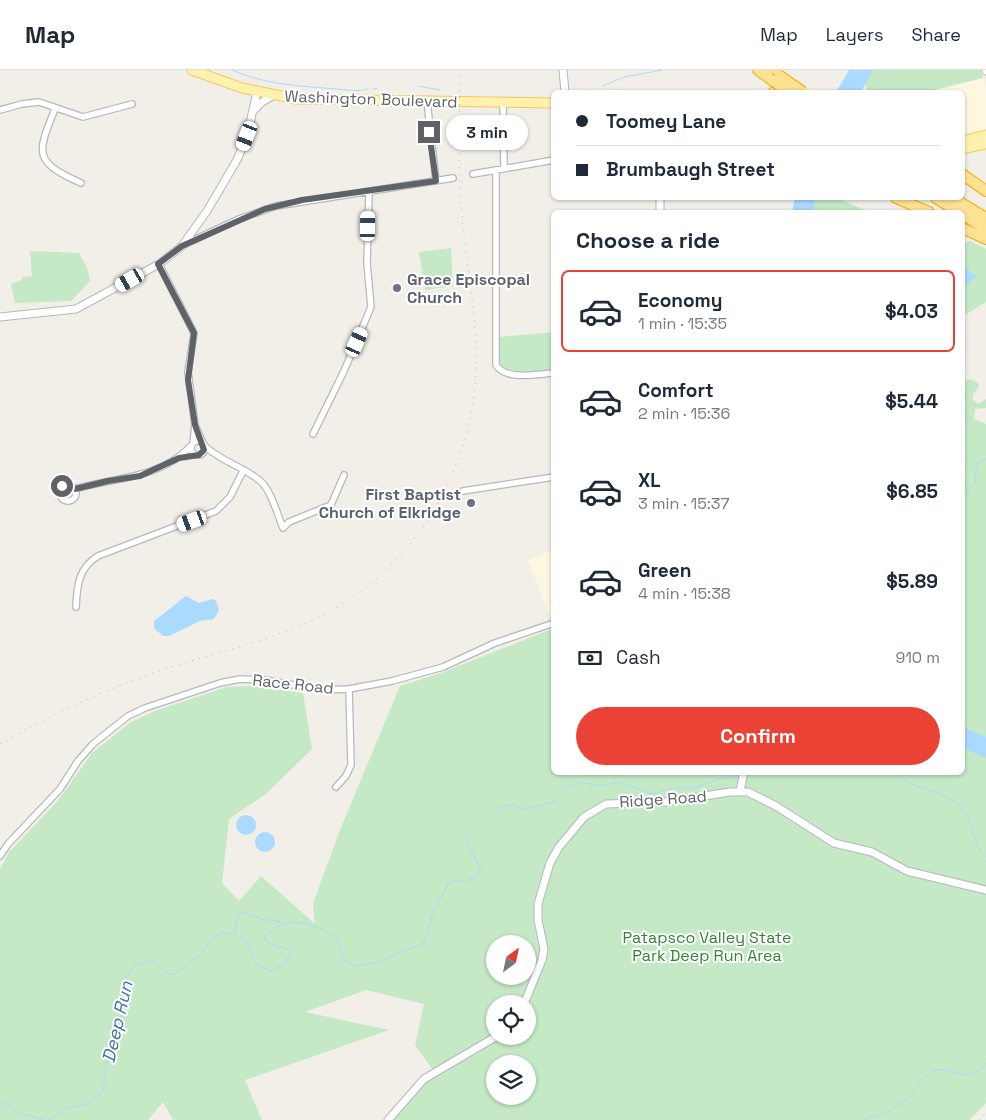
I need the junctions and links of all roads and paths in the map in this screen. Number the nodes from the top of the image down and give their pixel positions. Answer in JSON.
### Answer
{"nodes":[{"id":1,"x":192,"y":70,"type":"edge"},
{"id":2,"x":563,"y":70,"type":"edge"},
{"id":3,"x":758,"y":70,"type":"edge"},
{"id":4,"x":774,"y":75,"type":"edge"},
{"id":5,"x":565,"y":90,"type":"edge"},
{"id":6,"x":787,"y":90,"type":"edge"},
{"id":7,"x":800,"y":90,"type":"edge"},
{"id":8,"x":257,"y":92,"type":"junction"},
{"id":9,"x":274,"y":96,"type":"junction"},
{"id":10,"x":427,"y":101,"type":"junction"},
{"id":11,"x":503,"y":102,"type":"junction"},
{"id":12,"x":551,"y":103,"type":"edge"},
{"id":13,"x":132,"y":104,"type":"dead end"},
{"id":14,"x":55,"y":109,"type":"junction"},
{"id":15,"x":0,"y":110,"type":"edge"},
{"id":16,"x":253,"y":110,"type":"junction"},
{"id":17,"x":986,"y":135,"type":"edge"},
{"id":18,"x":965,"y":141,"type":"edge"},
{"id":19,"x":986,"y":144,"type":"edge"},
{"id":20,"x":965,"y":148,"type":"edge"},
{"id":21,"x":551,"y":161,"type":"edge"},
{"id":22,"x":504,"y":169,"type":"junction"},
{"id":23,"x":496,"y":170,"type":"junction"},
{"id":24,"x":473,"y":174,"type":"dead end"},
{"id":25,"x":965,"y":176,"type":"edge"},
{"id":26,"x":453,"y":178,"type":"dead end"},
{"id":27,"x":436,"y":181,"type":"junction"},
{"id":28,"x":80,"y":183,"type":"dead end"},
{"id":29,"x":986,"y":191,"type":"edge"},
{"id":30,"x":369,"y":192,"type":"junction"},
{"id":31,"x":901,"y":200,"type":"edge"},
{"id":32,"x":939,"y":200,"type":"edge"},
{"id":33,"x":956,"y":200,"type":"edge"},
{"id":34,"x":924,"y":210,"type":"edge"},
{"id":35,"x":956,"y":210,"type":"edge"},
{"id":36,"x":965,"y":216,"type":"edge"},
{"id":37,"x":986,"y":218,"type":"edge"},
{"id":38,"x":965,"y":229,"type":"edge"},
{"id":39,"x":986,"y":229,"type":"edge"},
{"id":40,"x":986,"y":239,"type":"edge"},
{"id":41,"x":182,"y":246,"type":"junction"},
{"id":42,"x":158,"y":264,"type":"junction"},
{"id":43,"x":0,"y":317,"type":"edge"},
{"id":44,"x":551,"y":373,"type":"edge"},
{"id":45,"x":195,"y":425,"type":"junction"},
{"id":46,"x":313,"y":434,"type":"dead end"},
{"id":47,"x":204,"y":444,"type":"junction"},
{"id":48,"x":192,"y":445,"type":"junction"},
{"id":49,"x":199,"y":455,"type":"junction"},
{"id":50,"x":179,"y":458,"type":"junction"},
{"id":51,"x":219,"y":459,"type":"junction"},
{"id":52,"x":243,"y":471,"type":"junction"},
{"id":53,"x":344,"y":475,"type":"dead end"},
{"id":54,"x":551,"y":477,"type":"edge"},
{"id":55,"x":75,"y":489,"type":"dead end"},
{"id":56,"x":463,"y":491,"type":"dead end"},
{"id":57,"x":76,"y":607,"type":"dead end"},
{"id":58,"x":551,"y":624,"type":"edge"},
{"id":59,"x":349,"y":689,"type":"junction"},
{"id":60,"x":743,"y":775,"type":"edge"},
{"id":61,"x":336,"y":788,"type":"dead end"},
{"id":62,"x":740,"y":791,"type":"junction"},
{"id":63,"x":0,"y":856,"type":"edge"},
{"id":64,"x":986,"y":890,"type":"edge"},
{"id":65,"x":527,"y":995,"type":"edge"},
{"id":66,"x":486,"y":1043,"type":"edge"},
{"id":67,"x":388,"y":1120,"type":"edge"}],
"edges":[{"from":1,"to":8,"type":"main road","name":"Washington Boulevard"},
{"from":2,"to":5,"type":"street"},
{"from":3,"to":4,"type":"highway"},
{"from":4,"to":6,"type":"highway","bridge":true},
{"from":4,"to":7,"type":"highway","bridge":true},
{"from":8,"to":9,"type":"main road","name":"Washington Boulevard"},
{"from":8,"to":16,"type":"street"},
{"from":9,"to":10,"type":"main road","name":"Washington Boulevard"},
{"from":9,"to":16,"type":"street"},
{"from":10,"to":11,"type":"main road","name":"Washington Boulevard"},
{"from":10,"to":27,"type":"street"},
{"from":11,"to":12,"type":"main road","name":"Washington Boulevard"},
{"from":11,"to":22,"type":"street"},
{"from":13,"to":14,"type":"street"},
{"from":14,"to":15,"type":"street"},
{"from":14,"to":28,"type":"street"},
{"from":16,"to":41,"type":"street"},
{"from":17,"to":18,"type":"main road"},
{"from":19,"to":20,"type":"main road"},
{"from":21,"to":22,"type":"street"},
{"from":22,"to":23,"type":"street"},
{"from":23,"to":24,"type":"street"},
{"from":23,"to":44,"type":"street"},
{"from":25,"to":29,"type":"highway"},
{"from":26,"to":27,"type":"street"},
{"from":27,"to":30,"type":"street"},
{"from":30,"to":41,"type":"street"},
{"from":30,"to":46,"type":"street"},
{"from":31,"to":34,"type":"highway"},
{"from":32,"to":35,"type":"highway"},
{"from":33,"to":37,"type":"highway"},
{"from":36,"to":39,"type":"highway"},
{"from":38,"to":40,"type":"highway"},
{"from":41,"to":42,"type":"street"},
{"from":42,"to":43,"type":"street"},
{"from":42,"to":45,"type":"street"},
{"from":45,"to":47,"type":"street"},
{"from":45,"to":48,"type":"street"},
{"from":47,"to":48,"type":"street"},
{"from":47,"to":49,"type":"street"},
{"from":47,"to":51,"type":"street"},
{"from":48,"to":49,"type":"street"},
{"from":48,"to":50,"type":"street"},
{"from":49,"to":50,"type":"street"},
{"from":49,"to":51,"type":"street"},
{"from":50,"to":55,"type":"street"},
{"from":51,"to":52,"type":"street"},
{"from":52,"to":53,"type":"street"},
{"from":52,"to":57,"type":"street"},
{"from":54,"to":56,"type":"street"},
{"from":58,"to":59,"type":"street","name":"Race Road"},
{"from":59,"to":61,"type":"street"},
{"from":59,"to":63,"type":"street","name":"Race Road"},
{"from":60,"to":62,"type":"street"},
{"from":62,"to":64,"type":"street"},
{"from":62,"to":65,"type":"street","name":"Ridge Road"},
{"from":66,"to":67,"type":"street"}]}
